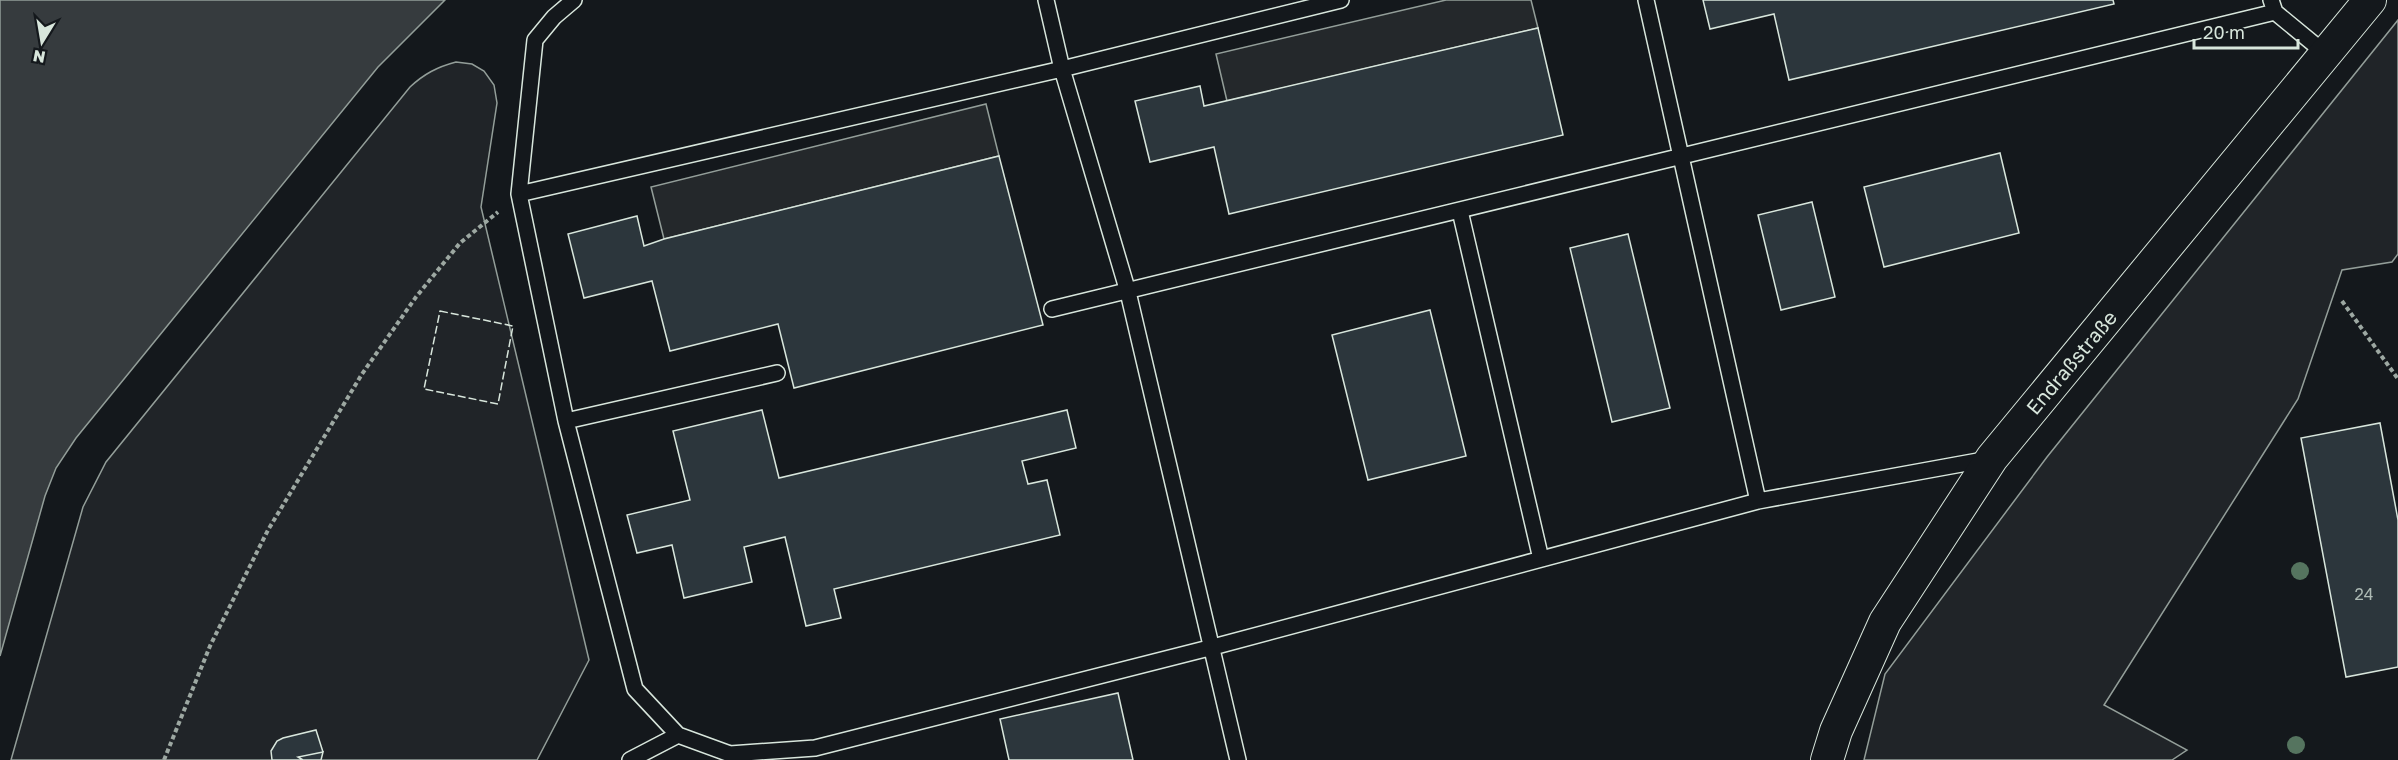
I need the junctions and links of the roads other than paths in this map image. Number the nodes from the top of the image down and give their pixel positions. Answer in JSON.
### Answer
{"nodes":[{"id":1,"x":574,"y":0,"type":"edge"},
{"id":2,"x":1046,"y":0,"type":"edge"},
{"id":3,"x":1341,"y":0,"type":"edge"},
{"id":4,"x":1646,"y":0,"type":"edge"},
{"id":5,"x":2370,"y":0,"type":"edge"},
{"id":6,"x":2273,"y":6,"type":"edge"},
{"id":7,"x":2326,"y":54,"type":"junction"},
{"id":8,"x":1062,"y":69,"type":"junction"},
{"id":9,"x":1682,"y":157,"type":"junction"},
{"id":10,"x":519,"y":194,"type":"junction"},
{"id":11,"x":1460,"y":211,"type":"junction"},
{"id":12,"x":1128,"y":292,"type":"junction"},
{"id":13,"x":1052,"y":309,"type":"dead end"},
{"id":14,"x":777,"y":373,"type":"dead end"},
{"id":15,"x":566,"y":421,"type":"junction"},
{"id":16,"x":1992,"y":458,"type":"junction"},
{"id":17,"x":1758,"y":501,"type":"junction"},
{"id":18,"x":1541,"y":559,"type":"junction"},
{"id":19,"x":1213,"y":647,"type":"junction"},
{"id":20,"x":678,"y":735,"type":"junction"},
{"id":21,"x":630,"y":760,"type":"edge"},
{"id":22,"x":1238,"y":760,"type":"edge"},
{"id":23,"x":1827,"y":760,"type":"edge"}],
"edges":[{"from":1,"to":10,"type":"lane"},
{"from":2,"to":8,"type":"lane"},
{"from":3,"to":8,"type":"lane"},
{"from":4,"to":9,"type":"lane"},
{"from":5,"to":7,"type":"street","name":"Endraßstraße"},
{"from":6,"to":7,"type":"lane"},
{"from":6,"to":9,"type":"lane"},
{"from":7,"to":16,"type":"street","name":"Endraßstraße"},
{"from":8,"to":10,"type":"lane"},
{"from":8,"to":12,"type":"lane"},
{"from":9,"to":11,"type":"lane"},
{"from":9,"to":17,"type":"lane"},
{"from":10,"to":15,"type":"lane"},
{"from":11,"to":12,"type":"lane"},
{"from":11,"to":18,"type":"lane"},
{"from":12,"to":13,"type":"lane"},
{"from":12,"to":19,"type":"lane"},
{"from":14,"to":15,"type":"lane"},
{"from":15,"to":20,"type":"lane"},
{"from":16,"to":17,"type":"lane"},
{"from":16,"to":23,"type":"street","name":"Endraßstraße"},
{"from":17,"to":18,"type":"lane"},
{"from":18,"to":19,"type":"lane"},
{"from":19,"to":20,"type":"lane"},
{"from":19,"to":22,"type":"lane"},
{"from":20,"to":21,"type":"lane"}]}
